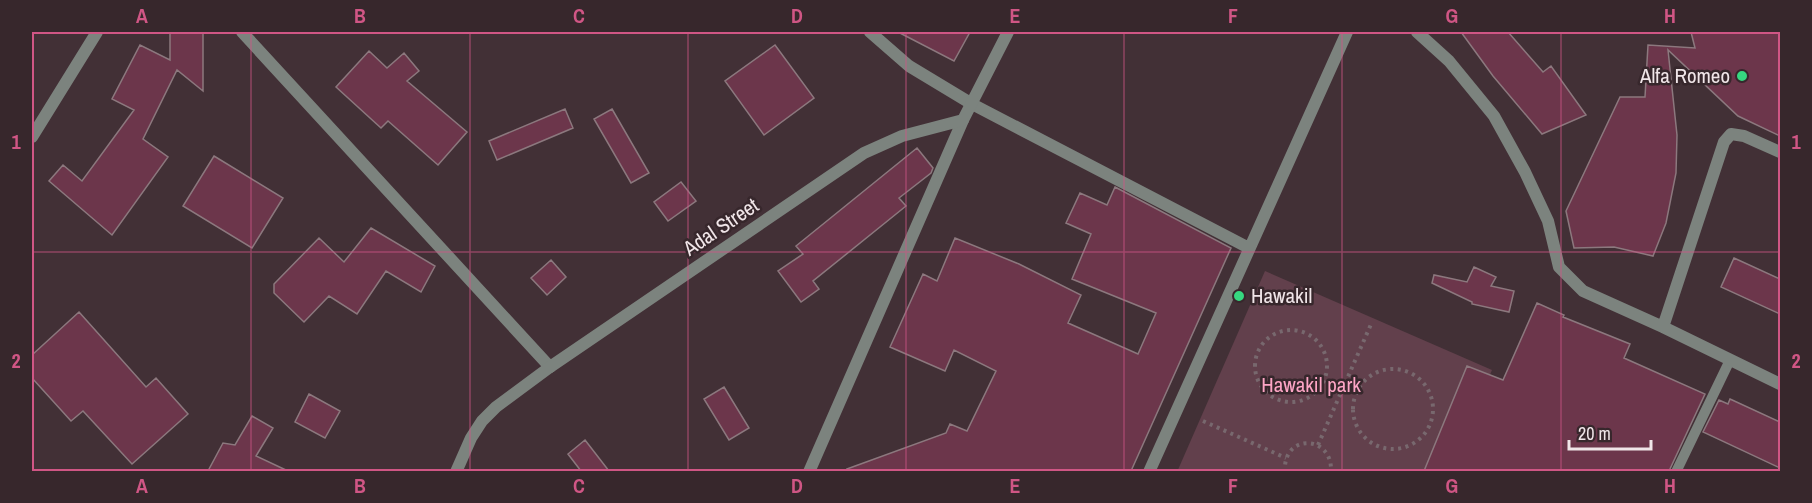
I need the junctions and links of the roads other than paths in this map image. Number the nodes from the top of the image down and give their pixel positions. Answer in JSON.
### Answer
{"nodes":[{"id":1,"x":97,"y":32,"type":"edge"},
{"id":2,"x":242,"y":32,"type":"edge"},
{"id":3,"x":870,"y":32,"type":"edge"},
{"id":4,"x":1008,"y":32,"type":"edge"},
{"id":5,"x":1347,"y":32,"type":"edge"},
{"id":6,"x":1417,"y":32,"type":"edge"},
{"id":7,"x":972,"y":104,"type":"junction"},
{"id":8,"x":963,"y":120,"type":"junction"},
{"id":9,"x":32,"y":137,"type":"edge"},
{"id":10,"x":1780,"y":152,"type":"edge"},
{"id":11,"x":1249,"y":248,"type":"junction"},
{"id":12,"x":1663,"y":327,"type":"junction"},
{"id":13,"x":1730,"y":360,"type":"junction"},
{"id":14,"x":550,"y":367,"type":"junction"},
{"id":15,"x":1780,"y":384,"type":"edge"},
{"id":16,"x":456,"y":471,"type":"edge"},
{"id":17,"x":809,"y":471,"type":"edge"},
{"id":18,"x":1149,"y":471,"type":"edge"},
{"id":19,"x":1676,"y":471,"type":"edge"}],
"edges":[{"from":1,"to":9,"type":"street"},
{"from":2,"to":14,"type":"street"},
{"from":3,"to":7,"type":"street"},
{"from":4,"to":7,"type":"street"},
{"from":5,"to":11,"type":"street"},
{"from":6,"to":12,"type":"street"},
{"from":7,"to":8,"type":"street"},
{"from":7,"to":11,"type":"street"},
{"from":8,"to":14,"type":"street","name":"Adal Street"},
{"from":8,"to":17,"type":"street"},
{"from":10,"to":12,"type":"street"},
{"from":11,"to":18,"type":"street"},
{"from":12,"to":13,"type":"street"},
{"from":13,"to":15,"type":"street"},
{"from":13,"to":19,"type":"lane"},
{"from":14,"to":16,"type":"street","name":"Adal Street"}]}
